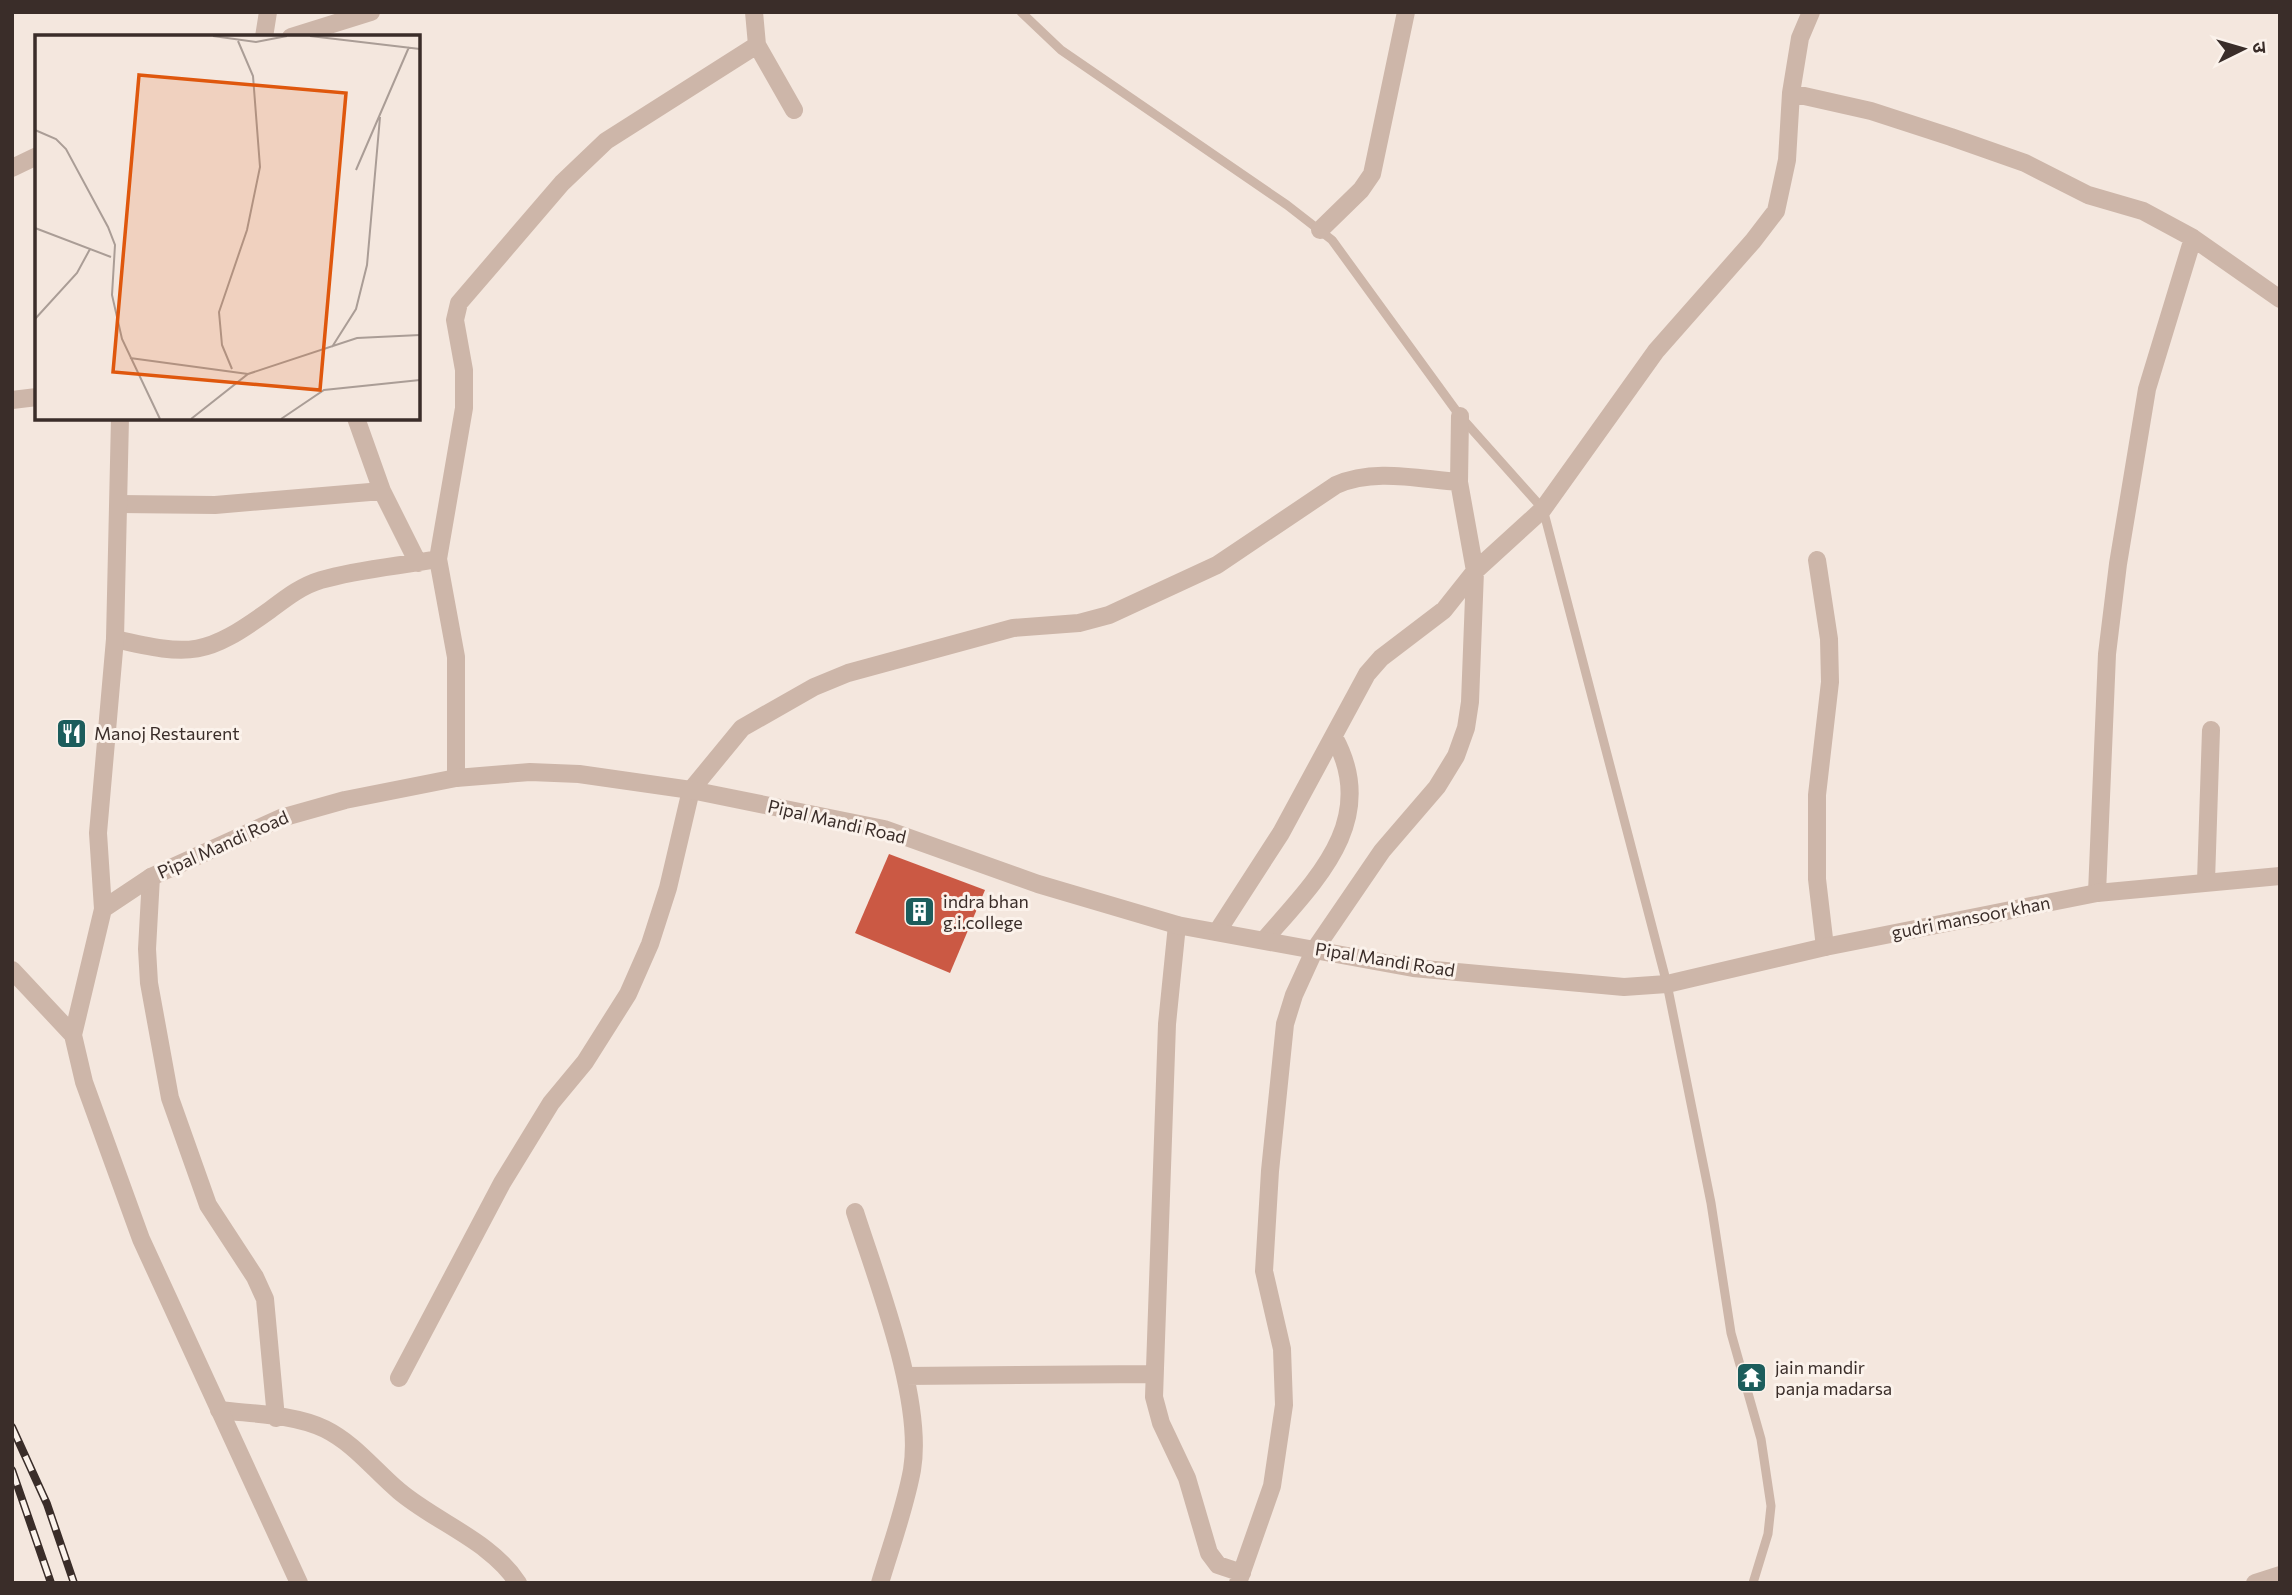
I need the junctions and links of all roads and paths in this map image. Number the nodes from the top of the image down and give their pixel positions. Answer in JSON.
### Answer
{"nodes":[{"id":1,"x":268,"y":12,"type":"edge"},
{"id":2,"x":371,"y":12,"type":"edge"},
{"id":3,"x":754,"y":12,"type":"edge"},
{"id":4,"x":1021,"y":12,"type":"edge"},
{"id":5,"x":1406,"y":12,"type":"edge"},
{"id":6,"x":1811,"y":12,"type":"edge"},
{"id":7,"x":264,"y":35,"type":"edge"},
{"id":8,"x":297,"y":35,"type":"edge"},
{"id":9,"x":757,"y":45,"type":"junction"},
{"id":10,"x":1791,"y":93,"type":"junction"},
{"id":11,"x":794,"y":110,"type":"dead end"},
{"id":12,"x":35,"y":157,"type":"edge"},
{"id":13,"x":12,"y":168,"type":"edge"},
{"id":14,"x":1320,"y":230,"type":"junction"},
{"id":15,"x":2193,"y":238,"type":"junction"},
{"id":16,"x":2280,"y":299,"type":"edge"},
{"id":17,"x":35,"y":397,"type":"edge"},
{"id":18,"x":12,"y":400,"type":"edge"},
{"id":19,"x":1460,"y":416,"type":"junction"},
{"id":20,"x":120,"y":420,"type":"edge"},
{"id":21,"x":357,"y":420,"type":"edge"},
{"id":22,"x":1459,"y":482,"type":"junction"},
{"id":23,"x":382,"y":491,"type":"junction"},
{"id":24,"x":119,"y":504,"type":"junction"},
{"id":25,"x":1543,"y":509,"type":"junction"},
{"id":26,"x":438,"y":559,"type":"junction"},
{"id":27,"x":1817,"y":560,"type":"dead end"},
{"id":28,"x":418,"y":563,"type":"junction"},
{"id":29,"x":1475,"y":571,"type":"junction"},
{"id":30,"x":115,"y":639,"type":"junction"},
{"id":31,"x":2211,"y":730,"type":"dead end"},
{"id":32,"x":1334,"y":737,"type":"junction"},
{"id":33,"x":456,"y":778,"type":"junction"},
{"id":34,"x":691,"y":790,"type":"junction"},
{"id":35,"x":2280,"y":876,"type":"edge"},
{"id":36,"x":150,"y":877,"type":"junction"},
{"id":37,"x":2206,"y":881,"type":"junction"},
{"id":38,"x":2097,"y":893,"type":"junction"},
{"id":39,"x":103,"y":909,"type":"junction"},
{"id":40,"x":1177,"y":925,"type":"junction"},
{"id":41,"x":1217,"y":932,"type":"junction"},
{"id":42,"x":1265,"y":939,"type":"junction"},
{"id":43,"x":1825,"y":947,"type":"junction"},
{"id":44,"x":1315,"y":949,"type":"junction"},
{"id":45,"x":12,"y":970,"type":"edge"},
{"id":46,"x":1667,"y":985,"type":"junction"},
{"id":47,"x":73,"y":1035,"type":"junction"},
{"id":48,"x":855,"y":1212,"type":"dead end"},
{"id":49,"x":1154,"y":1374,"type":"junction"},
{"id":50,"x":905,"y":1376,"type":"junction"},
{"id":51,"x":399,"y":1378,"type":"dead end"},
{"id":52,"x":219,"y":1410,"type":"junction"},
{"id":53,"x":276,"y":1418,"type":"junction"},
{"id":54,"x":2280,"y":1575,"type":"edge"},
{"id":55,"x":1240,"y":1578,"type":"edge"},
{"id":56,"x":299,"y":1583,"type":"edge"},
{"id":57,"x":518,"y":1583,"type":"edge"},
{"id":58,"x":880,"y":1583,"type":"edge"},
{"id":59,"x":1753,"y":1583,"type":"edge"},
{"id":60,"x":2255,"y":1583,"type":"edge"}],
"edges":[{"from":1,"to":7,"type":"street"},
{"from":2,"to":8,"type":"street"},
{"from":3,"to":9,"type":"street"},
{"from":4,"to":14,"type":"lane"},
{"from":5,"to":14,"type":"street"},
{"from":6,"to":10,"type":"street"},
{"from":9,"to":11,"type":"street"},
{"from":9,"to":26,"type":"street"},
{"from":10,"to":15,"type":"street"},
{"from":10,"to":25,"type":"street"},
{"from":12,"to":13,"type":"street"},
{"from":14,"to":19,"type":"lane"},
{"from":15,"to":16,"type":"street"},
{"from":15,"to":38,"type":"street"},
{"from":17,"to":18,"type":"street"},
{"from":19,"to":22,"type":"street"},
{"from":19,"to":25,"type":"lane"},
{"from":20,"to":24,"type":"street"},
{"from":21,"to":23,"type":"street"},
{"from":22,"to":29,"type":"street"},
{"from":22,"to":34,"type":"street"},
{"from":23,"to":24,"type":"street"},
{"from":23,"to":28,"type":"street"},
{"from":24,"to":30,"type":"street"},
{"from":25,"to":29,"type":"street"},
{"from":25,"to":46,"type":"lane"},
{"from":26,"to":28,"type":"street"},
{"from":26,"to":33,"type":"street"},
{"from":27,"to":43,"type":"street"},
{"from":28,"to":30,"type":"street"},
{"from":29,"to":32,"type":"street"},
{"from":29,"to":44,"type":"street"},
{"from":30,"to":39,"type":"street"},
{"from":31,"to":37,"type":"street"},
{"from":32,"to":41,"type":"street"},
{"from":32,"to":42,"type":"street"},
{"from":33,"to":34,"type":"street","name":"Pipal Mandi Road"},
{"from":33,"to":36,"type":"street","name":"Pipal Mandi Road"},
{"from":34,"to":40,"type":"street","name":"Pipal Mandi Road"},
{"from":34,"to":51,"type":"street"},
{"from":35,"to":37,"type":"street","name":"gudri mansoor khan"},
{"from":36,"to":39,"type":"street","name":"Pipal Mandi Road"},
{"from":36,"to":53,"type":"street"},
{"from":37,"to":38,"type":"street","name":"gudri mansoor khan"},
{"from":38,"to":43,"type":"street","name":"gudri mansoor khan"},
{"from":39,"to":47,"type":"street"},
{"from":40,"to":41,"type":"street","name":"Pipal Mandi Road"},
{"from":40,"to":49,"type":"street"},
{"from":41,"to":42,"type":"street","name":"Pipal Mandi Road"},
{"from":42,"to":44,"type":"street","name":"Pipal Mandi Road"},
{"from":43,"to":46,"type":"street","name":"gudri mansoor khan"},
{"from":44,"to":46,"type":"street","name":"Pipal Mandi Road"},
{"from":44,"to":55,"type":"street"},
{"from":45,"to":47,"type":"street"},
{"from":46,"to":59,"type":"lane"},
{"from":47,"to":52,"type":"street"},
{"from":48,"to":50,"type":"street"},
{"from":49,"to":50,"type":"street"},
{"from":49,"to":55,"type":"street"},
{"from":50,"to":58,"type":"street"},
{"from":52,"to":53,"type":"street"},
{"from":52,"to":56,"type":"street"},
{"from":53,"to":57,"type":"street"},
{"from":54,"to":60,"type":"street"}]}
